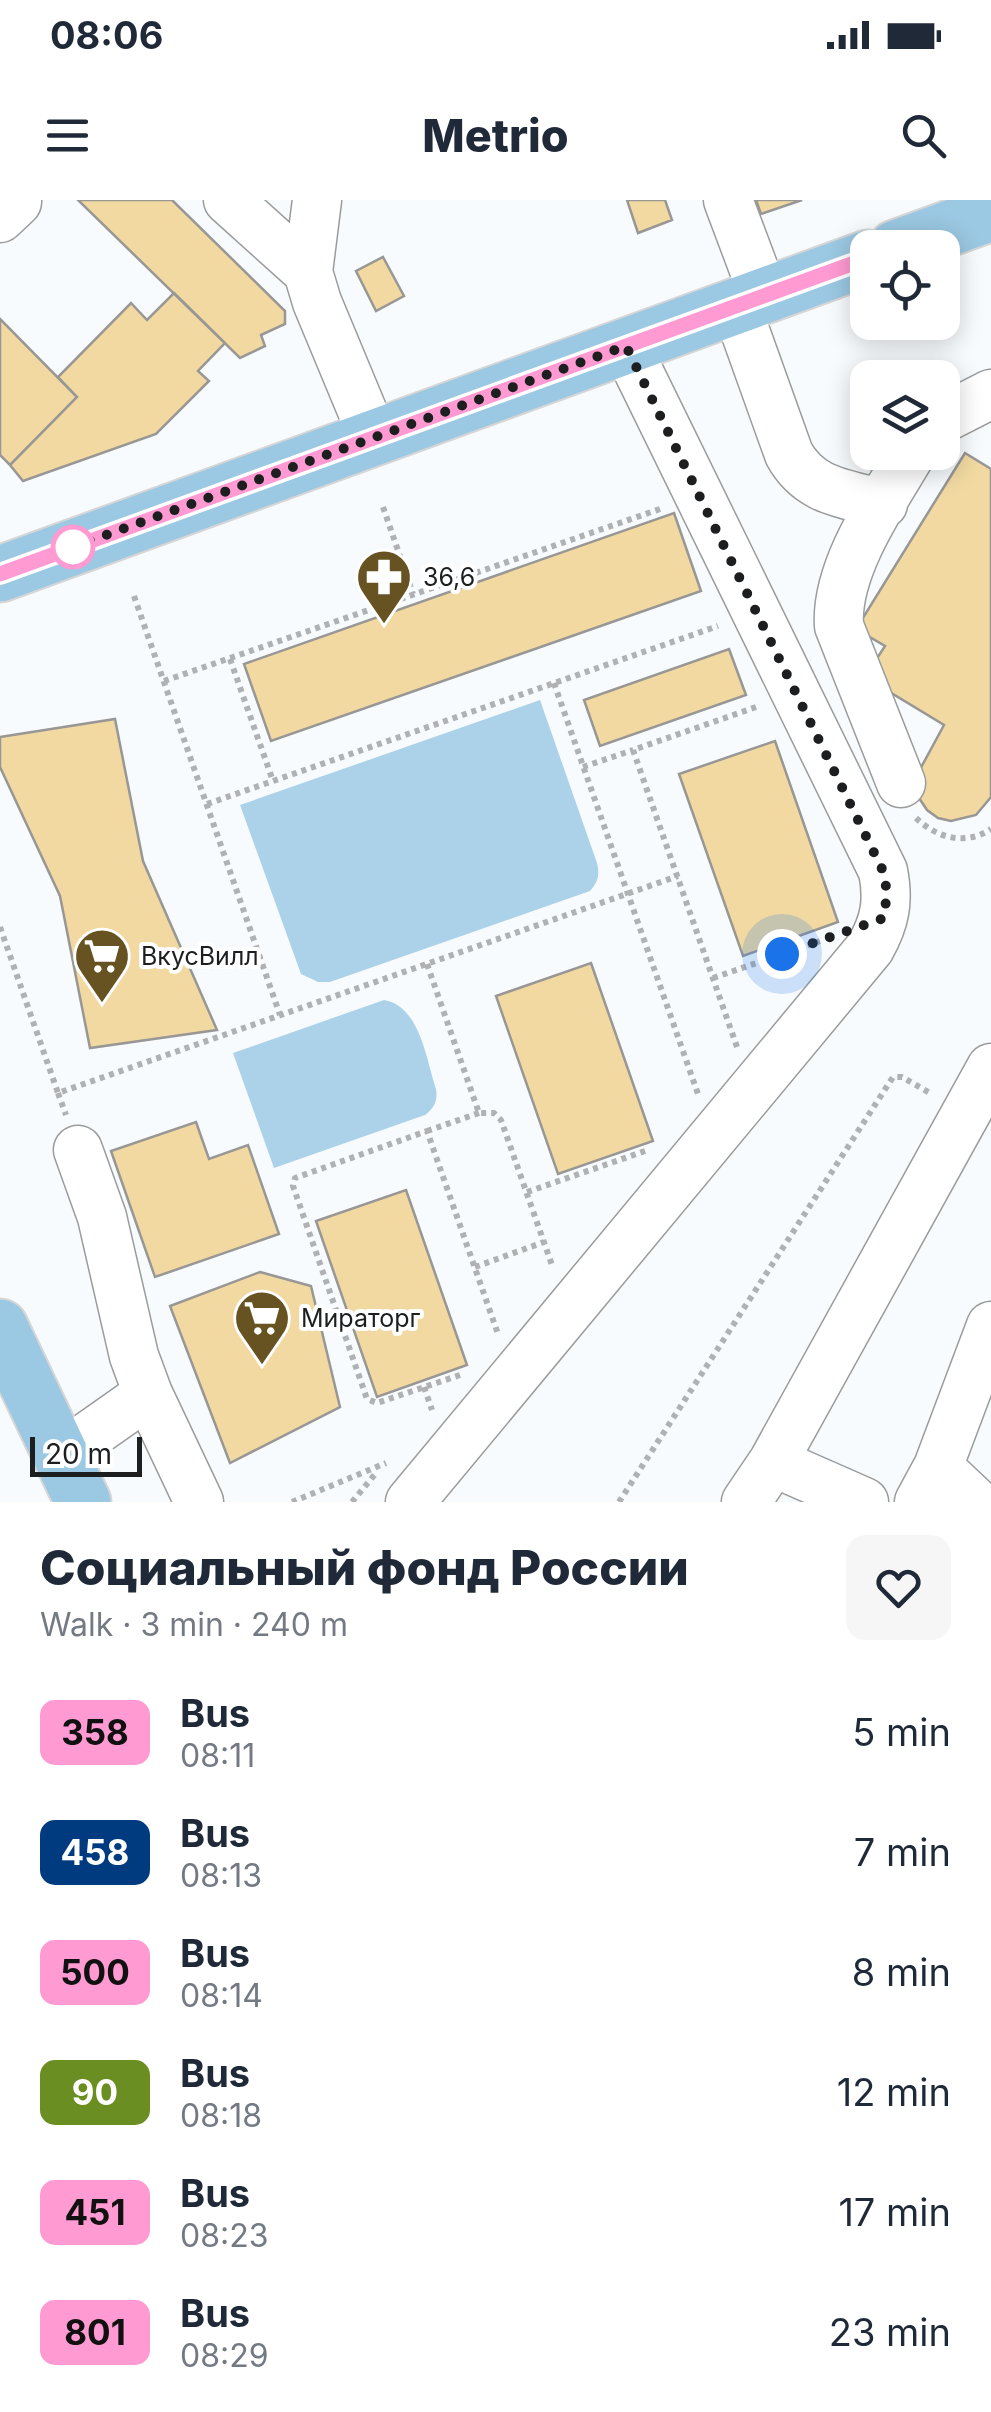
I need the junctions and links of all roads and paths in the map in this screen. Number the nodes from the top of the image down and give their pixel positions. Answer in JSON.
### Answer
{"nodes":[{"id":1,"x":228,"y":200,"type":"edge"},
{"id":2,"x":317,"y":200,"type":"edge"},
{"id":3,"x":728,"y":200,"type":"edge"},
{"id":4,"x":991,"y":213,"type":"edge"},
{"id":5,"x":921,"y":226,"type":"edge"},
{"id":6,"x":850,"y":265,"type":"edge"},
{"id":7,"x":308,"y":272,"type":"junction"},
{"id":8,"x":749,"y":301,"type":"junction"},
{"id":9,"x":626,"y":346,"type":"junction"},
{"id":10,"x":991,"y":394,"type":"edge"},
{"id":11,"x":960,"y":409,"type":"edge"},
{"id":12,"x":374,"y":440,"type":"junction"},
{"id":13,"x":902,"y":470,"type":"edge"},
{"id":14,"x":699,"y":495,"type":"junction"},
{"id":15,"x":883,"y":504,"type":"junction"},
{"id":16,"x":383,"y":507,"type":"dead end"},
{"id":17,"x":0,"y":574,"type":"edge"},
{"id":18,"x":414,"y":594,"type":"junction"},
{"id":19,"x":134,"y":596,"type":"dead end"},
{"id":20,"x":757,"y":612,"type":"junction"},
{"id":21,"x":230,"y":658,"type":"junction"},
{"id":22,"x":164,"y":682,"type":"junction"},
{"id":23,"x":554,"y":683,"type":"junction"},
{"id":24,"x":796,"y":693,"type":"junction"},
{"id":25,"x":634,"y":750,"type":"junction"},
{"id":26,"x":583,"y":767,"type":"junction"},
{"id":27,"x":273,"y":781,"type":"junction"},
{"id":28,"x":901,"y":784,"type":"joint"},
{"id":29,"x":207,"y":804,"type":"junction"},
{"id":30,"x":991,"y":829,"type":"edge"},
{"id":31,"x":678,"y":876,"type":"junction"},
{"id":32,"x":628,"y":894,"type":"junction"},
{"id":33,"x":884,"y":918,"type":"junction"},
{"id":34,"x":0,"y":927,"type":"edge"},
{"id":35,"x":426,"y":964,"type":"junction"},
{"id":36,"x":713,"y":978,"type":"junction"},
{"id":37,"x":280,"y":1015,"type":"junction"},
{"id":38,"x":991,"y":1068,"type":"edge"},
{"id":39,"x":752,"y":1090,"type":"junction"},
{"id":40,"x":479,"y":1113,"type":"junction"},
{"id":41,"x":966,"y":1113,"type":"junction"},
{"id":42,"x":427,"y":1131,"type":"junction"},
{"id":43,"x":713,"y":1138,"type":"junction"},
{"id":44,"x":655,"y":1148,"type":"dead end"},
{"id":45,"x":78,"y":1150,"type":"dead end"},
{"id":46,"x":526,"y":1192,"type":"junction"},
{"id":47,"x":544,"y":1242,"type":"junction"},
{"id":48,"x":474,"y":1266,"type":"junction"},
{"id":49,"x":568,"y":1311,"type":"junction"},
{"id":50,"x":991,"y":1326,"type":"edge"},
{"id":51,"x":0,"y":1327,"type":"edge"},
{"id":52,"x":510,"y":1368,"type":"junction"},
{"id":53,"x":148,"y":1394,"type":"junction"},
{"id":54,"x":772,"y":1462,"type":"junction"},
{"id":55,"x":397,"y":1475,"type":"edge"},
{"id":56,"x":72,"y":1479,"type":"edge"},
{"id":57,"x":929,"y":1484,"type":"edge"},
{"id":58,"x":200,"y":1502,"type":"edge"},
{"id":59,"x":292,"y":1502,"type":"edge"},
{"id":60,"x":352,"y":1502,"type":"edge"},
{"id":61,"x":619,"y":1502,"type":"edge"},
{"id":62,"x":746,"y":1502,"type":"edge"},
{"id":63,"x":864,"y":1502,"type":"edge"},
{"id":64,"x":975,"y":1502,"type":"edge"}],
"edges":[{"from":1,"to":7,"type":"lane"},
{"from":2,"to":7,"type":"lane"},
{"from":3,"to":8,"type":"lane"},
{"from":4,"to":5,"type":"main road"},
{"from":6,"to":8,"type":"main road"},
{"from":7,"to":12,"type":"lane"},
{"from":8,"to":9,"type":"main road"},
{"from":8,"to":15,"type":"lane"},
{"from":9,"to":12,"type":"main road"},
{"from":9,"to":14,"type":"lane"},
{"from":10,"to":11,"type":"lane"},
{"from":12,"to":17,"type":"main road"},
{"from":13,"to":15,"type":"lane"},
{"from":14,"to":18,"type":"path"},
{"from":14,"to":20,"type":"lane"},
{"from":15,"to":28,"type":"lane"},
{"from":16,"to":18,"type":"path"},
{"from":18,"to":21,"type":"path"},
{"from":19,"to":22,"type":"path"},
{"from":20,"to":23,"type":"path"},
{"from":20,"to":24,"type":"lane"},
{"from":21,"to":22,"type":"path"},
{"from":21,"to":27,"type":"path"},
{"from":22,"to":29,"type":"path"},
{"from":23,"to":26,"type":"path"},
{"from":23,"to":27,"type":"path"},
{"from":24,"to":25,"type":"path"},
{"from":24,"to":33,"type":"lane"},
{"from":25,"to":26,"type":"path"},
{"from":25,"to":31,"type":"path"},
{"from":26,"to":32,"type":"path"},
{"from":27,"to":29,"type":"path"},
{"from":28,"to":30,"type":"path"},
{"from":29,"to":37,"type":"path"},
{"from":31,"to":32,"type":"path"},
{"from":31,"to":36,"type":"path"},
{"from":32,"to":35,"type":"path"},
{"from":32,"to":43,"type":"path"},
{"from":33,"to":36,"type":"path"},
{"from":33,"to":39,"type":"lane"},
{"from":34,"to":37,"type":"path"},
{"from":35,"to":37,"type":"path"},
{"from":35,"to":40,"type":"path"},
{"from":36,"to":39,"type":"path"},
{"from":38,"to":41,"type":"lane"},
{"from":39,"to":43,"type":"lane"},
{"from":40,"to":42,"type":"path"},
{"from":40,"to":46,"type":"path"},
{"from":41,"to":54,"type":"lane"},
{"from":41,"to":61,"type":"path"},
{"from":42,"to":48,"type":"path"},
{"from":42,"to":52,"type":"path"},
{"from":43,"to":49,"type":"lane"},
{"from":44,"to":46,"type":"path"},
{"from":45,"to":53,"type":"lane"},
{"from":46,"to":47,"type":"path"},
{"from":47,"to":48,"type":"path"},
{"from":47,"to":49,"type":"path"},
{"from":48,"to":52,"type":"path"},
{"from":49,"to":52,"type":"lane"},
{"from":50,"to":57,"type":"lane"},
{"from":51,"to":56,"type":"main road"},
{"from":52,"to":55,"type":"lane"},
{"from":53,"to":56,"type":"lane"},
{"from":53,"to":58,"type":"lane"},
{"from":54,"to":62,"type":"lane"},
{"from":54,"to":63,"type":"lane"},
{"from":55,"to":59,"type":"path"},
{"from":55,"to":60,"type":"path"},
{"from":57,"to":64,"type":"lane"}]}
